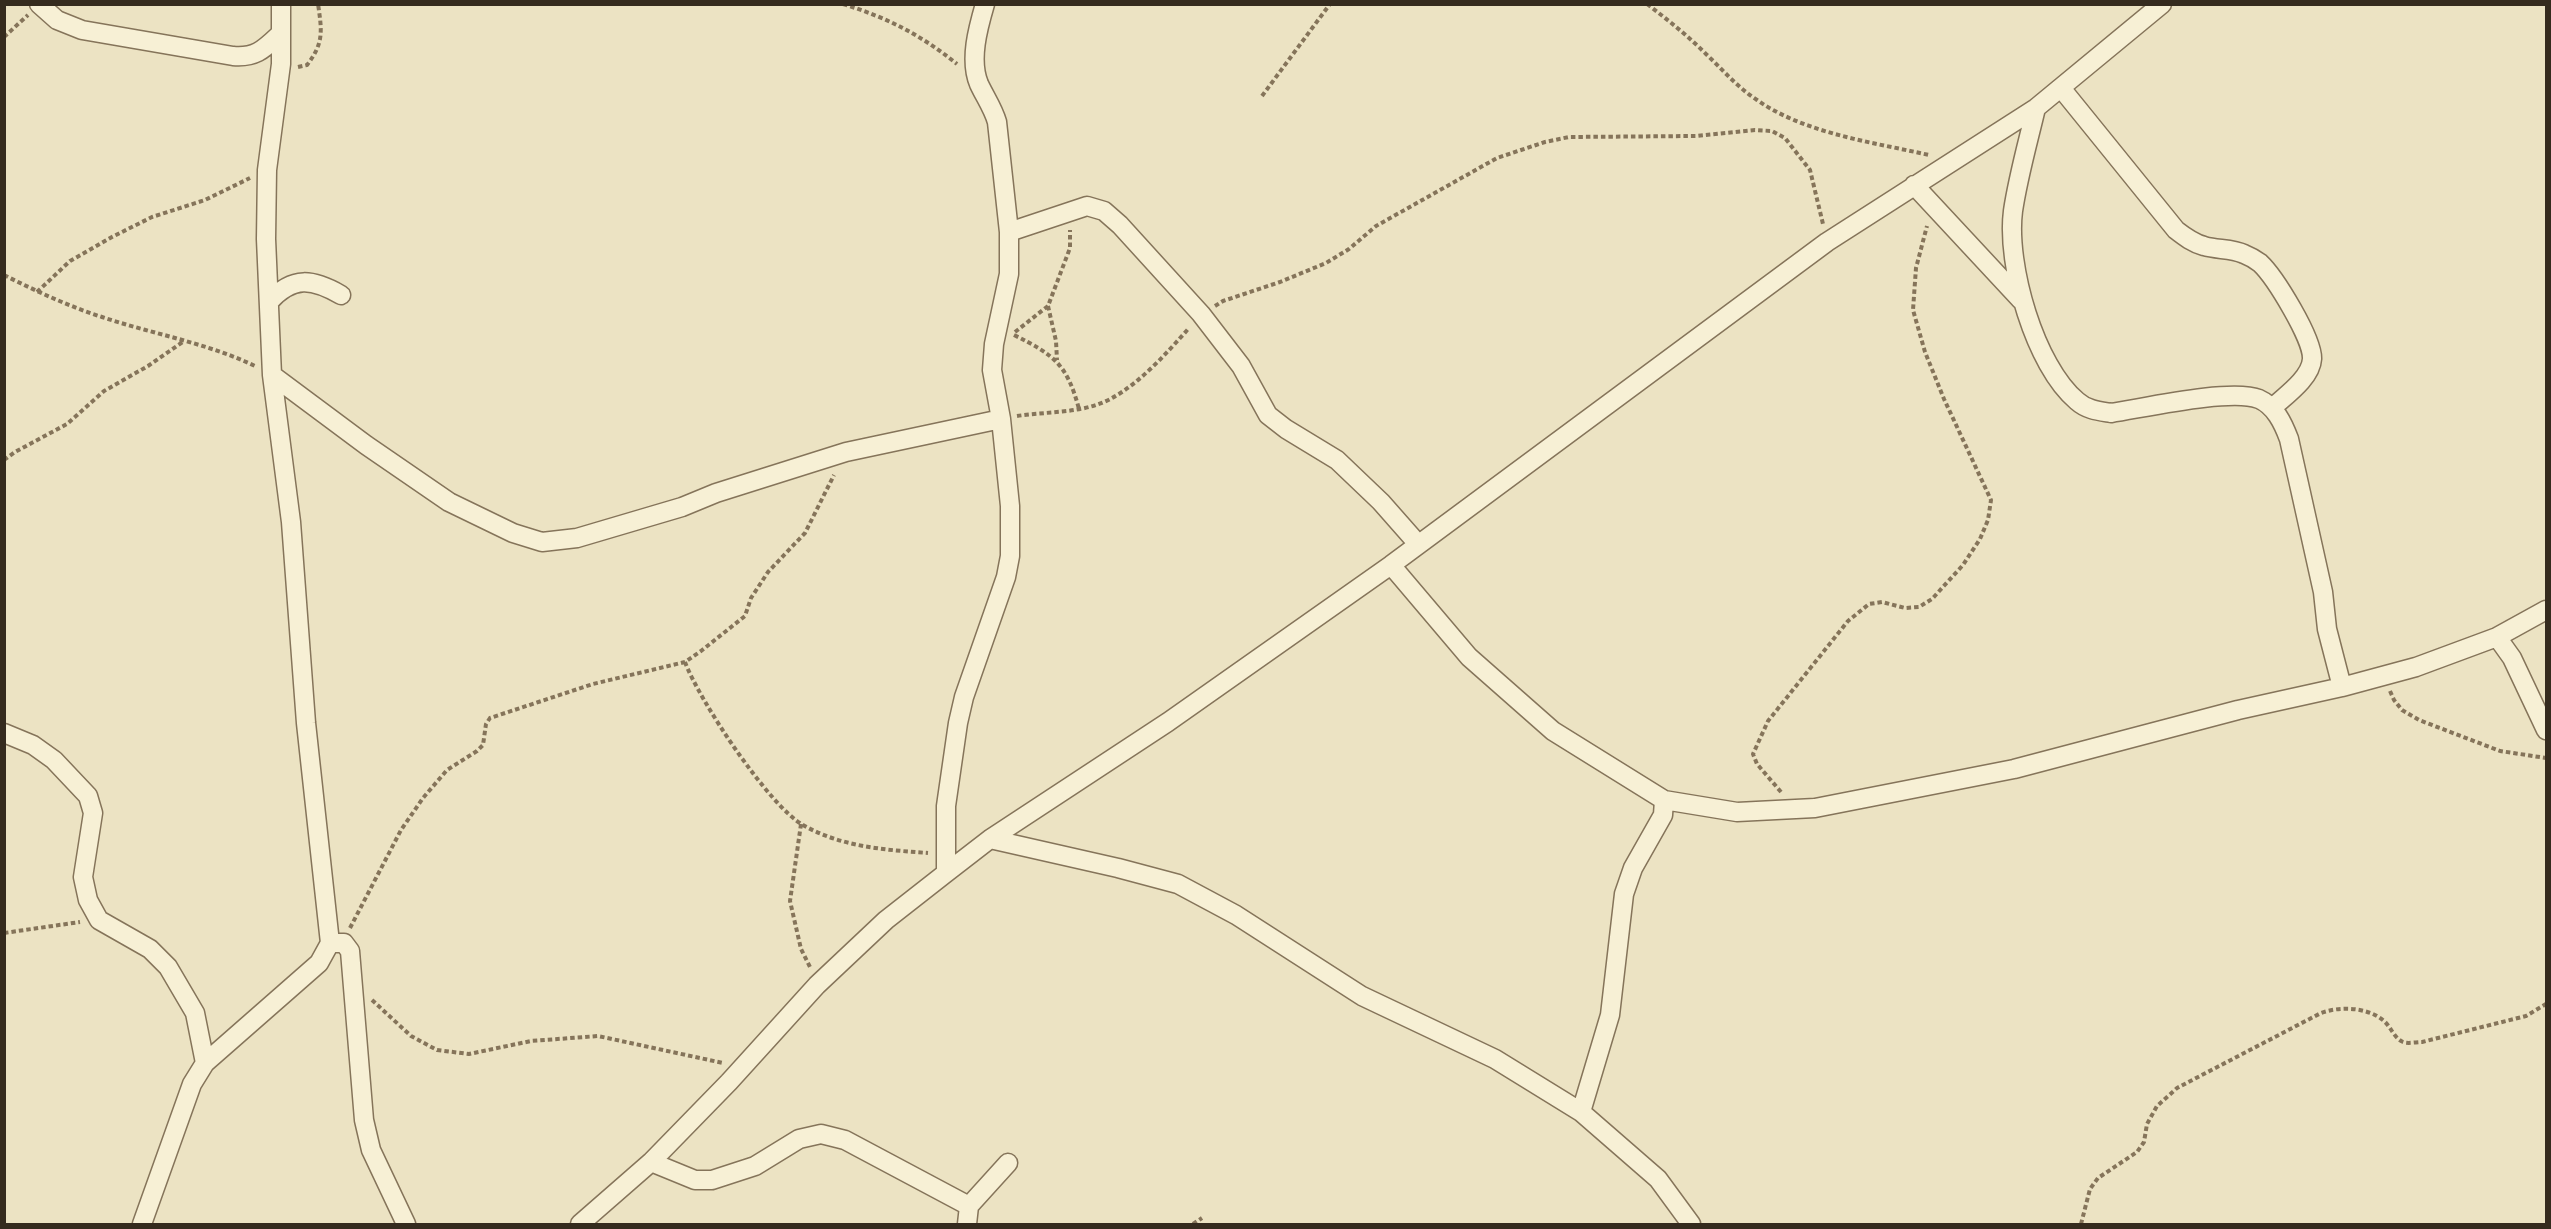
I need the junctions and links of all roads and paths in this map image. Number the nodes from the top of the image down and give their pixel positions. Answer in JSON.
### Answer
{"nodes":[{"id":1,"x":281,"y":4,"type":"edge"},
{"id":2,"x":318,"y":4,"type":"edge"},
{"id":3,"x":843,"y":4,"type":"edge"},
{"id":4,"x":985,"y":4,"type":"edge"},
{"id":5,"x":1330,"y":4,"type":"edge"},
{"id":6,"x":1647,"y":4,"type":"edge"},
{"id":7,"x":2163,"y":4,"type":"edge"},
{"id":8,"x":39,"y":5,"type":"edge"},
{"id":9,"x":280,"y":34,"type":"junction"},
{"id":10,"x":4,"y":37,"type":"edge"},
{"id":11,"x":281,"y":64,"type":"junction"},
{"id":12,"x":978,"y":82,"type":"junction"},
{"id":13,"x":2061,"y":88,"type":"junction"},
{"id":14,"x":1262,"y":96,"type":"dead end"},
{"id":15,"x":2036,"y":108,"type":"junction"},
{"id":16,"x":1954,"y":161,"type":"junction"},
{"id":17,"x":267,"y":170,"type":"junction"},
{"id":18,"x":1914,"y":185,"type":"junction"},
{"id":19,"x":1933,"y":205,"type":"junction"},
{"id":20,"x":1069,"y":210,"type":"junction"},
{"id":21,"x":1009,"y":232,"type":"junction"},
{"id":22,"x":1827,"y":242,"type":"junction"},
{"id":23,"x":4,"y":275,"type":"edge"},
{"id":24,"x":37,"y":292,"type":"junction"},
{"id":25,"x":341,"y":295,"type":"dead end"},
{"id":26,"x":2021,"y":300,"type":"junction"},
{"id":27,"x":269,"y":302,"type":"junction"},
{"id":28,"x":1048,"y":306,"type":"junction"},
{"id":29,"x":1201,"y":315,"type":"junction"},
{"id":30,"x":1005,"y":330,"type":"junction"},
{"id":31,"x":185,"y":341,"type":"junction"},
{"id":32,"x":1057,"y":361,"type":"junction"},
{"id":33,"x":272,"y":375,"type":"junction"},
{"id":34,"x":2272,"y":408,"type":"junction"},
{"id":35,"x":1078,"y":409,"type":"junction"},
{"id":36,"x":1001,"y":419,"type":"junction"},
{"id":37,"x":846,"y":452,"type":"junction"},
{"id":38,"x":4,"y":460,"type":"edge"},
{"id":39,"x":1418,"y":544,"type":"junction"},
{"id":40,"x":1390,"y":565,"type":"junction"},
{"id":41,"x":2547,"y":610,"type":"edge"},
{"id":42,"x":2497,"y":638,"type":"junction"},
{"id":43,"x":685,"y":662,"type":"junction"},
{"id":44,"x":2384,"y":675,"type":"junction"},
{"id":45,"x":2342,"y":687,"type":"junction"},
{"id":46,"x":2547,"y":730,"type":"edge"},
{"id":47,"x":4,"y":733,"type":"edge"},
{"id":48,"x":2547,"y":758,"type":"edge"},
{"id":49,"x":1664,"y":800,"type":"junction"},
{"id":50,"x":1795,"y":809,"type":"junction"},
{"id":51,"x":801,"y":825,"type":"junction"},
{"id":52,"x":990,"y":839,"type":"junction"},
{"id":53,"x":947,"y":854,"type":"junction"},
{"id":54,"x":946,"y":873,"type":"junction"},
{"id":55,"x":99,"y":920,"type":"junction"},
{"id":56,"x":4,"y":933,"type":"edge"},
{"id":57,"x":337,"y":943,"type":"junction"},
{"id":58,"x":354,"y":983,"type":"junction"},
{"id":59,"x":817,"y":985,"type":"junction"},
{"id":60,"x":2547,"y":1004,"type":"edge"},
{"id":61,"x":205,"y":1063,"type":"junction"},
{"id":62,"x":742,"y":1067,"type":"junction"},
{"id":63,"x":1581,"y":1112,"type":"junction"},
{"id":64,"x":651,"y":1162,"type":"junction"},
{"id":65,"x":1008,"y":1163,"type":"dead end"},
{"id":66,"x":968,"y":1215,"type":"edge"},
{"id":67,"x":1202,"y":1218,"type":"dead end"},
{"id":68,"x":142,"y":1224,"type":"edge"},
{"id":69,"x":406,"y":1224,"type":"edge"},
{"id":70,"x":580,"y":1224,"type":"edge"},
{"id":71,"x":1192,"y":1224,"type":"edge"},
{"id":72,"x":1691,"y":1224,"type":"edge"},
{"id":73,"x":2081,"y":1224,"type":"edge"}],
"edges":[{"from":1,"to":9,"type":"street"},
{"from":2,"to":11,"type":"path"},
{"from":3,"to":12,"type":"path"},
{"from":4,"to":12,"type":"street"},
{"from":5,"to":14,"type":"path"},
{"from":6,"to":16,"type":"path"},
{"from":7,"to":13,"type":"street"},
{"from":8,"to":9,"type":"street"},
{"from":8,"to":10,"type":"path"},
{"from":9,"to":11,"type":"street"},
{"from":11,"to":17,"type":"street"},
{"from":12,"to":21,"type":"street"},
{"from":13,"to":15,"type":"street"},
{"from":13,"to":34,"type":"street"},
{"from":15,"to":16,"type":"street"},
{"from":15,"to":26,"type":"street"},
{"from":16,"to":18,"type":"street"},
{"from":17,"to":24,"type":"path"},
{"from":17,"to":27,"type":"street"},
{"from":18,"to":19,"type":"street"},
{"from":18,"to":22,"type":"street"},
{"from":19,"to":26,"type":"street"},
{"from":19,"to":50,"type":"path"},
{"from":20,"to":21,"type":"street"},
{"from":20,"to":28,"type":"path"},
{"from":20,"to":29,"type":"street"},
{"from":21,"to":30,"type":"street"},
{"from":22,"to":29,"type":"path"},
{"from":22,"to":39,"type":"street"},
{"from":23,"to":24,"type":"path"},
{"from":24,"to":31,"type":"path"},
{"from":25,"to":27,"type":"street"},
{"from":26,"to":34,"type":"street"},
{"from":27,"to":33,"type":"street"},
{"from":28,"to":30,"type":"path"},
{"from":28,"to":32,"type":"path"},
{"from":29,"to":35,"type":"path"},
{"from":29,"to":39,"type":"street"},
{"from":30,"to":32,"type":"path"},
{"from":30,"to":36,"type":"street"},
{"from":31,"to":33,"type":"path"},
{"from":31,"to":38,"type":"path"},
{"from":32,"to":35,"type":"path"},
{"from":33,"to":37,"type":"street"},
{"from":33,"to":57,"type":"street"},
{"from":34,"to":45,"type":"street"},
{"from":35,"to":36,"type":"path"},
{"from":36,"to":37,"type":"street"},
{"from":36,"to":53,"type":"street"},
{"from":37,"to":43,"type":"path"},
{"from":39,"to":40,"type":"street"},
{"from":40,"to":49,"type":"street"},
{"from":40,"to":52,"type":"street"},
{"from":41,"to":42,"type":"street"},
{"from":42,"to":44,"type":"street"},
{"from":42,"to":46,"type":"street"},
{"from":43,"to":51,"type":"path"},
{"from":43,"to":57,"type":"path"},
{"from":44,"to":45,"type":"street"},
{"from":44,"to":48,"type":"path"},
{"from":45,"to":50,"type":"street"},
{"from":47,"to":55,"type":"street"},
{"from":49,"to":50,"type":"street"},
{"from":49,"to":63,"type":"street"},
{"from":51,"to":53,"type":"path"},
{"from":51,"to":59,"type":"path"},
{"from":52,"to":54,"type":"street"},
{"from":52,"to":63,"type":"street"},
{"from":53,"to":54,"type":"street"},
{"from":54,"to":59,"type":"street"},
{"from":55,"to":56,"type":"path"},
{"from":55,"to":61,"type":"street"},
{"from":57,"to":58,"type":"street"},
{"from":57,"to":61,"type":"street"},
{"from":58,"to":62,"type":"path"},
{"from":58,"to":69,"type":"street"},
{"from":59,"to":62,"type":"street"},
{"from":60,"to":73,"type":"path"},
{"from":61,"to":68,"type":"street"},
{"from":62,"to":64,"type":"street"},
{"from":63,"to":72,"type":"street"},
{"from":64,"to":66,"type":"street"},
{"from":64,"to":70,"type":"street"},
{"from":65,"to":66,"type":"street"},
{"from":67,"to":71,"type":"path"}]}
